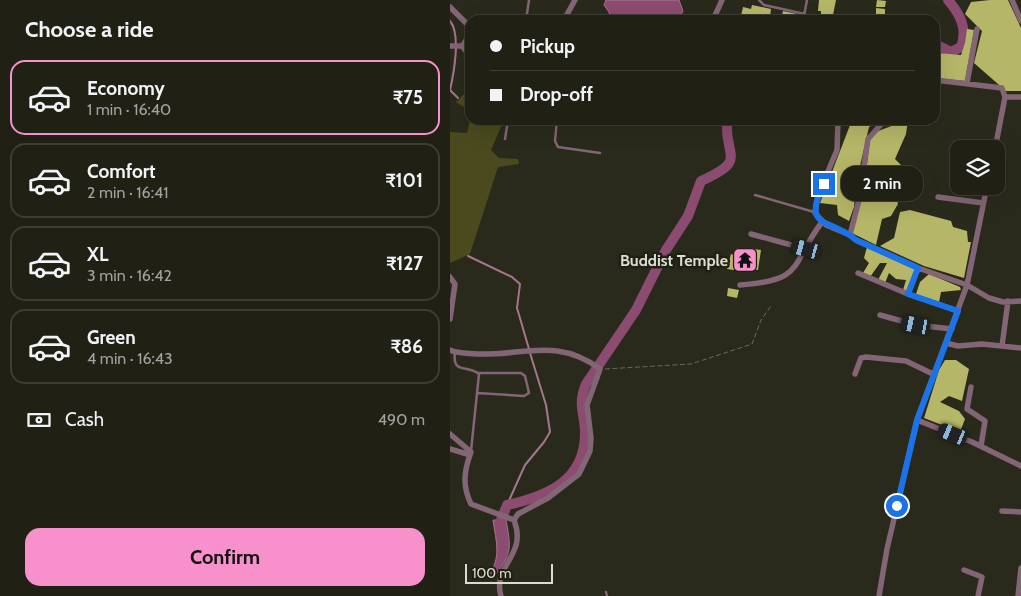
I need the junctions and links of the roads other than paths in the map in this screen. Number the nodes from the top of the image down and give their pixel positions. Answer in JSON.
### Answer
{"nodes":[{"id":1,"x":529,"y":0,"type":"edge"},
{"id":2,"x":575,"y":0,"type":"edge"},
{"id":3,"x":722,"y":0,"type":"edge"},
{"id":4,"x":759,"y":0,"type":"edge"},
{"id":5,"x":806,"y":0,"type":"edge"},
{"id":6,"x":1012,"y":0,"type":"edge"},
{"id":7,"x":450,"y":7,"type":"edge"},
{"id":8,"x":804,"y":14,"type":"joint"},
{"id":9,"x":527,"y":15,"type":"edge"},
{"id":10,"x":567,"y":15,"type":"edge"},
{"id":11,"x":715,"y":15,"type":"edge"},
{"id":12,"x":1021,"y":21,"type":"edge"},
{"id":13,"x":465,"y":23,"type":"edge"},
{"id":14,"x":977,"y":30,"type":"dead end"},
{"id":15,"x":465,"y":40,"type":"edge"},
{"id":16,"x":450,"y":46,"type":"edge"},
{"id":17,"x":460,"y":46,"type":"junction"},
{"id":18,"x":465,"y":51,"type":"edge"},
{"id":19,"x":940,"y":80,"type":"edge"},
{"id":20,"x":967,"y":83,"type":"junction"},
{"id":21,"x":1005,"y":97,"type":"junction"},
{"id":22,"x":1021,"y":97,"type":"edge"},
{"id":23,"x":507,"y":125,"type":"edge"},
{"id":24,"x":557,"y":125,"type":"edge"},
{"id":25,"x":838,"y":125,"type":"edge"},
{"id":26,"x":881,"y":125,"type":"edge"},
{"id":27,"x":505,"y":140,"type":"dead end"},
{"id":28,"x":996,"y":140,"type":"edge"},
{"id":29,"x":600,"y":153,"type":"dead end"},
{"id":30,"x":755,"y":195,"type":"dead end"},
{"id":31,"x":985,"y":195,"type":"edge"},
{"id":32,"x":938,"y":197,"type":"dead end"},
{"id":33,"x":984,"y":203,"type":"junction"},
{"id":34,"x":815,"y":213,"type":"junction"},
{"id":35,"x":822,"y":222,"type":"junction"},
{"id":36,"x":751,"y":234,"type":"dead end"},
{"id":37,"x":850,"y":235,"type":"junction"},
{"id":38,"x":806,"y":249,"type":"junction"},
{"id":39,"x":918,"y":268,"type":"junction"},
{"id":40,"x":858,"y":273,"type":"dead end"},
{"id":41,"x":450,"y":277,"type":"edge"},
{"id":42,"x":740,"y":285,"type":"dead end"},
{"id":43,"x":967,"y":285,"type":"junction"},
{"id":44,"x":908,"y":294,"type":"junction"},
{"id":45,"x":1021,"y":300,"type":"edge"},
{"id":46,"x":1008,"y":301,"type":"junction"},
{"id":47,"x":958,"y":311,"type":"junction"},
{"id":48,"x":880,"y":315,"type":"dead end"},
{"id":49,"x":450,"y":319,"type":"edge"},
{"id":50,"x":952,"y":329,"type":"junction"},
{"id":51,"x":946,"y":343,"type":"junction"},
{"id":52,"x":1002,"y":346,"type":"junction"},
{"id":53,"x":1021,"y":348,"type":"edge"},
{"id":54,"x":452,"y":351,"type":"edge"},
{"id":55,"x":477,"y":373,"type":"junction"},
{"id":56,"x":856,"y":374,"type":"dead end"},
{"id":57,"x":935,"y":374,"type":"junction"},
{"id":58,"x":971,"y":387,"type":"dead end"},
{"id":59,"x":477,"y":393,"type":"junction"},
{"id":60,"x":917,"y":420,"type":"junction"},
{"id":61,"x":450,"y":434,"type":"edge"},
{"id":62,"x":981,"y":446,"type":"junction"},
{"id":63,"x":450,"y":449,"type":"edge"},
{"id":64,"x":470,"y":454,"type":"junction"},
{"id":65,"x":1021,"y":466,"type":"edge"},
{"id":66,"x":1002,"y":511,"type":"dead end"},
{"id":67,"x":1021,"y":512,"type":"edge"},
{"id":68,"x":514,"y":520,"type":"junction"},
{"id":69,"x":1021,"y":568,"type":"edge"},
{"id":70,"x":964,"y":570,"type":"dead end"},
{"id":71,"x":606,"y":592,"type":"dead end"},
{"id":72,"x":501,"y":596,"type":"edge"},
{"id":73,"x":607,"y":596,"type":"edge"},
{"id":74,"x":879,"y":596,"type":"edge"},
{"id":75,"x":978,"y":596,"type":"edge"},
{"id":76,"x":1018,"y":596,"type":"edge"}],
"edges":[{"from":1,"to":9,"type":"lane"},
{"from":2,"to":10,"type":"street"},
{"from":3,"to":11,"type":"street"},
{"from":4,"to":8,"type":"lane"},
{"from":5,"to":8,"type":"lane"},
{"from":6,"to":12,"type":"street"},
{"from":7,"to":13,"type":"street"},
{"from":14,"to":20,"type":"street"},
{"from":15,"to":17,"type":"street"},
{"from":16,"to":17,"type":"street"},
{"from":17,"to":18,"type":"street"},
{"from":19,"to":20,"type":"street"},
{"from":20,"to":21,"type":"street"},
{"from":21,"to":22,"type":"street"},
{"from":21,"to":28,"type":"street"},
{"from":23,"to":27,"type":"lane"},
{"from":24,"to":29,"type":"lane"},
{"from":25,"to":34,"type":"street"},
{"from":26,"to":37,"type":"street"},
{"from":30,"to":34,"type":"lane"},
{"from":31,"to":33,"type":"street"},
{"from":32,"to":33,"type":"street"},
{"from":33,"to":43,"type":"street"},
{"from":34,"to":35,"type":"street"},
{"from":35,"to":37,"type":"street"},
{"from":35,"to":38,"type":"street"},
{"from":36,"to":38,"type":"street"},
{"from":37,"to":39,"type":"street"},
{"from":38,"to":42,"type":"street"},
{"from":39,"to":43,"type":"street"},
{"from":39,"to":44,"type":"street"},
{"from":40,"to":44,"type":"street"},
{"from":41,"to":49,"type":"street"},
{"from":43,"to":46,"type":"street"},
{"from":43,"to":47,"type":"street"},
{"from":44,"to":47,"type":"street"},
{"from":45,"to":46,"type":"street"},
{"from":46,"to":52,"type":"street"},
{"from":47,"to":50,"type":"street"},
{"from":48,"to":50,"type":"street"},
{"from":50,"to":51,"type":"street"},
{"from":51,"to":52,"type":"street"},
{"from":51,"to":57,"type":"street"},
{"from":52,"to":53,"type":"street"},
{"from":54,"to":55,"type":"lane"},
{"from":54,"to":68,"type":"street"},
{"from":55,"to":59,"type":"lane"},
{"from":55,"to":59,"type":"lane"},
{"from":56,"to":57,"type":"street"},
{"from":57,"to":60,"type":"street"},
{"from":58,"to":62,"type":"street"},
{"from":59,"to":64,"type":"lane"},
{"from":60,"to":62,"type":"street"},
{"from":60,"to":74,"type":"street"},
{"from":61,"to":64,"type":"street"},
{"from":62,"to":65,"type":"street"},
{"from":63,"to":64,"type":"street"},
{"from":64,"to":68,"type":"street"},
{"from":66,"to":67,"type":"street"},
{"from":68,"to":72,"type":"street"},
{"from":69,"to":76,"type":"street"},
{"from":70,"to":75,"type":"street"},
{"from":71,"to":73,"type":"lane"}]}
